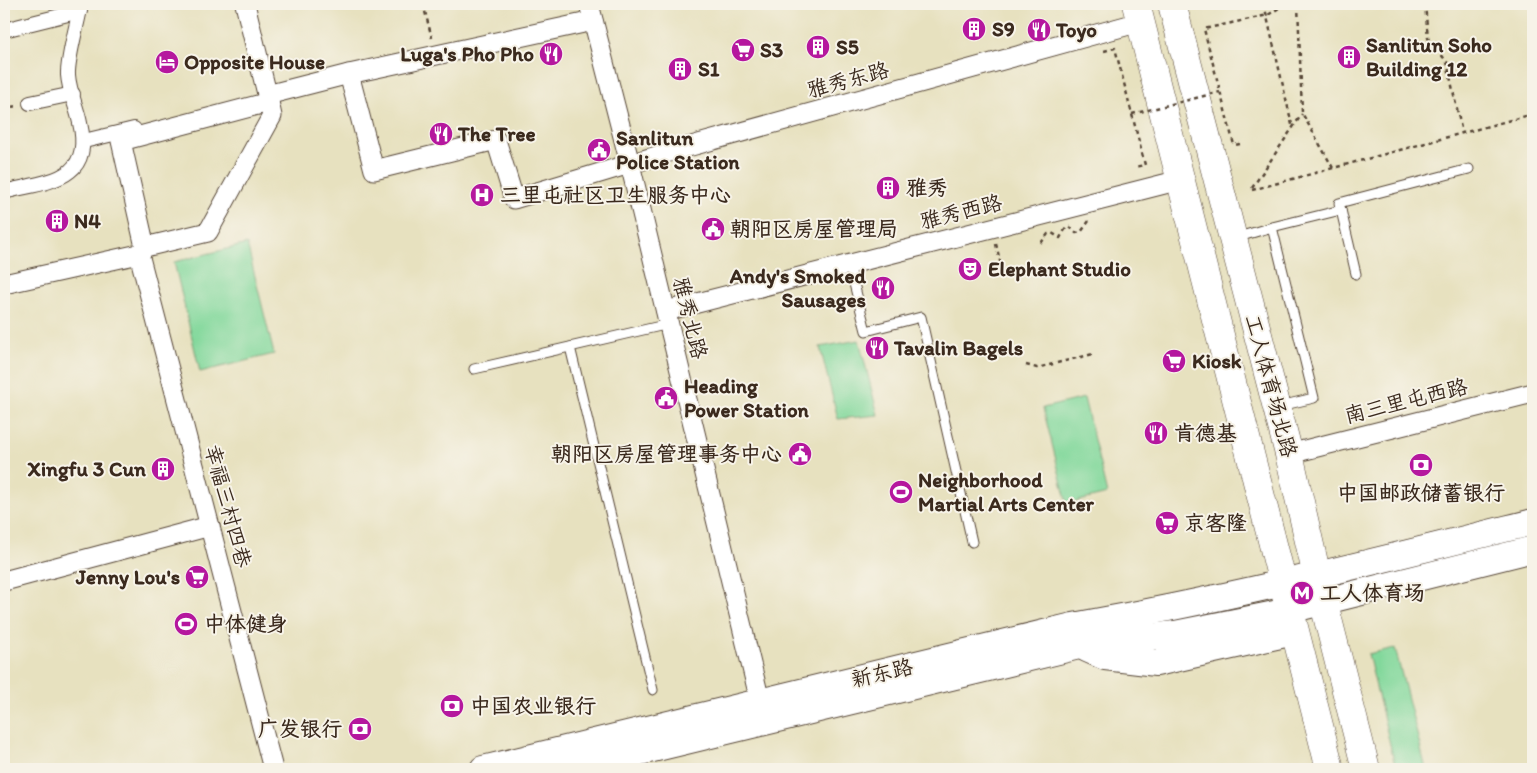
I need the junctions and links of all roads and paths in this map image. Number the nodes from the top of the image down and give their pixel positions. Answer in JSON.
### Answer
{"nodes":[{"id":1,"x":245,"y":4,"type":"edge"},
{"id":2,"x":423,"y":4,"type":"edge"},
{"id":3,"x":1172,"y":4,"type":"edge"},
{"id":4,"x":1264,"y":4,"type":"edge"},
{"id":5,"x":1284,"y":4,"type":"edge"},
{"id":6,"x":1298,"y":4,"type":"edge"},
{"id":7,"x":1425,"y":4,"type":"edge"},
{"id":8,"x":80,"y":7,"type":"edge"},
{"id":9,"x":591,"y":12,"type":"edge"},
{"id":10,"x":1138,"y":13,"type":"edge"},
{"id":11,"x":1268,"y":15,"type":"junction"},
{"id":12,"x":4,"y":30,"type":"edge"},
{"id":13,"x":1104,"y":51,"type":"dead end"},
{"id":14,"x":436,"y":54,"type":"junction"},
{"id":15,"x":349,"y":74,"type":"junction"},
{"id":16,"x":1220,"y":92,"type":"junction"},
{"id":17,"x":73,"y":94,"type":"junction"},
{"id":18,"x":268,"y":98,"type":"junction"},
{"id":19,"x":30,"y":102,"type":"dead end"},
{"id":20,"x":1302,"y":113,"type":"junction"},
{"id":21,"x":1132,"y":114,"type":"junction"},
{"id":22,"x":1533,"y":114,"type":"edge"},
{"id":23,"x":1293,"y":129,"type":"junction"},
{"id":24,"x":1462,"y":133,"type":"junction"},
{"id":25,"x":111,"y":134,"type":"junction"},
{"id":26,"x":84,"y":141,"type":"junction"},
{"id":27,"x":1240,"y":144,"type":"dead end"},
{"id":28,"x":630,"y":164,"type":"junction"},
{"id":29,"x":1135,"y":167,"type":"dead end"},
{"id":30,"x":1333,"y":168,"type":"junction"},
{"id":31,"x":1469,"y":169,"type":"dead end"},
{"id":32,"x":1180,"y":180,"type":"junction"},
{"id":33,"x":4,"y":192,"type":"edge"},
{"id":34,"x":1341,"y":210,"type":"junction"},
{"id":35,"x":1091,"y":221,"type":"dead end"},
{"id":36,"x":1272,"y":227,"type":"junction"},
{"id":37,"x":992,"y":228,"type":"junction"},
{"id":38,"x":1232,"y":238,"type":"junction"},
{"id":39,"x":1041,"y":243,"type":"dead end"},
{"id":40,"x":142,"y":250,"type":"junction"},
{"id":41,"x":849,"y":264,"type":"junction"},
{"id":42,"x":1003,"y":274,"type":"dead end"},
{"id":43,"x":1356,"y":274,"type":"dead end"},
{"id":44,"x":4,"y":284,"type":"edge"},
{"id":45,"x":667,"y":318,"type":"junction"},
{"id":46,"x":570,"y":347,"type":"junction"},
{"id":47,"x":1093,"y":354,"type":"dead end"},
{"id":48,"x":1026,"y":365,"type":"dead end"},
{"id":49,"x":474,"y":369,"type":"dead end"},
{"id":50,"x":1533,"y":393,"type":"edge"},
{"id":51,"x":1277,"y":407,"type":"junction"},
{"id":52,"x":1289,"y":454,"type":"junction"},
{"id":53,"x":1533,"y":522,"type":"edge"},
{"id":54,"x":210,"y":526,"type":"junction"},
{"id":55,"x":972,"y":542,"type":"dead end"},
{"id":56,"x":1533,"y":549,"type":"edge"},
{"id":57,"x":1317,"y":576,"type":"junction"},
{"id":58,"x":4,"y":581,"type":"edge"},
{"id":59,"x":1282,"y":583,"type":"junction"},
{"id":60,"x":1323,"y":602,"type":"junction"},
{"id":61,"x":1291,"y":621,"type":"junction"},
{"id":62,"x":653,"y":690,"type":"dead end"},
{"id":63,"x":760,"y":701,"type":"junction"},
{"id":64,"x":586,"y":767,"type":"edge"},
{"id":65,"x":273,"y":769,"type":"edge"},
{"id":66,"x":483,"y":769,"type":"edge"},
{"id":67,"x":1330,"y":769,"type":"edge"},
{"id":68,"x":1366,"y":769,"type":"edge"}],
"edges":[{"from":1,"to":18,"type":"street"},
{"from":2,"to":14,"type":"path"},
{"from":3,"to":38,"type":"main road","name":"工人体育场北路"},
{"from":4,"to":11,"type":"path"},
{"from":5,"to":11,"type":"path"},
{"from":6,"to":20,"type":"path"},
{"from":7,"to":24,"type":"path"},
{"from":8,"to":12,"type":"street"},
{"from":8,"to":17,"type":"street"},
{"from":9,"to":14,"type":"street"},
{"from":9,"to":28,"type":"street","name":"雅秀北路"},
{"from":10,"to":28,"type":"street","name":"雅秀东路"},
{"from":10,"to":32,"type":"main road","name":"工人体育场北路"},
{"from":11,"to":16,"type":"path"},
{"from":11,"to":23,"type":"path"},
{"from":13,"to":21,"type":"path"},
{"from":14,"to":15,"type":"street"},
{"from":15,"to":18,"type":"street"},
{"from":15,"to":28,"type":"street","name":"雅秀东路"},
{"from":16,"to":21,"type":"path","bridge":true},
{"from":16,"to":27,"type":"path"},
{"from":17,"to":19,"type":"street"},
{"from":17,"to":26,"type":"street"},
{"from":18,"to":25,"type":"street"},
{"from":18,"to":40,"type":"street"},
{"from":18,"to":40,"type":"street","name":"幸福三村四巷"},
{"from":20,"to":23,"type":"path"},
{"from":20,"to":30,"type":"path"},
{"from":21,"to":29,"type":"path"},
{"from":22,"to":24,"type":"path"},
{"from":23,"to":30,"type":"path"},
{"from":24,"to":30,"type":"path"},
{"from":25,"to":26,"type":"street"},
{"from":25,"to":40,"type":"street"},
{"from":26,"to":33,"type":"street"},
{"from":28,"to":45,"type":"street","name":"雅秀北路"},
{"from":31,"to":34,"type":"lane"},
{"from":32,"to":37,"type":"street","name":"雅秀西路"},
{"from":32,"to":59,"type":"main road","name":"工人体育场北路"},
{"from":34,"to":36,"type":"lane"},
{"from":34,"to":43,"type":"lane"},
{"from":35,"to":39,"type":"path"},
{"from":36,"to":38,"type":"lane"},
{"from":36,"to":51,"type":"lane"},
{"from":37,"to":41,"type":"street","name":"雅秀西路"},
{"from":37,"to":42,"type":"path"},
{"from":38,"to":51,"type":"main road","name":"工人体育场北路"},
{"from":40,"to":44,"type":"street"},
{"from":40,"to":54,"type":"street","name":"幸福三村四巷"},
{"from":41,"to":45,"type":"street","name":"雅秀西路"},
{"from":41,"to":55,"type":"lane"},
{"from":45,"to":46,"type":"lane"},
{"from":45,"to":63,"type":"street","name":"雅秀北路"},
{"from":46,"to":49,"type":"lane"},
{"from":46,"to":62,"type":"lane"},
{"from":47,"to":48,"type":"path"},
{"from":50,"to":52,"type":"street","name":"南三里屯西路"},
{"from":51,"to":52,"type":"main road","name":"工人体育场北路"},
{"from":52,"to":57,"type":"main road","name":"工人体育场北路"},
{"from":53,"to":57,"type":"main road","name":"新东路"},
{"from":54,"to":58,"type":"street"},
{"from":54,"to":65,"type":"street","name":"幸福三村四巷"},
{"from":56,"to":60,"type":"main road","name":"新东路"},
{"from":57,"to":59,"type":"main road","name":"新东路"},
{"from":57,"to":60,"type":"main road","name":"工人体育场北路"},
{"from":59,"to":61,"type":"main road","name":"工人体育场北路"},
{"from":59,"to":63,"type":"main road","name":"新东路"},
{"from":60,"to":61,"type":"main road","name":"新东路"},
{"from":60,"to":68,"type":"main road","name":"工人体育场北路"},
{"from":61,"to":64,"type":"main road","name":"新东路"},
{"from":61,"to":67,"type":"main road","name":"工人体育场北路"},
{"from":63,"to":66,"type":"main road","name":"新东路"}]}
